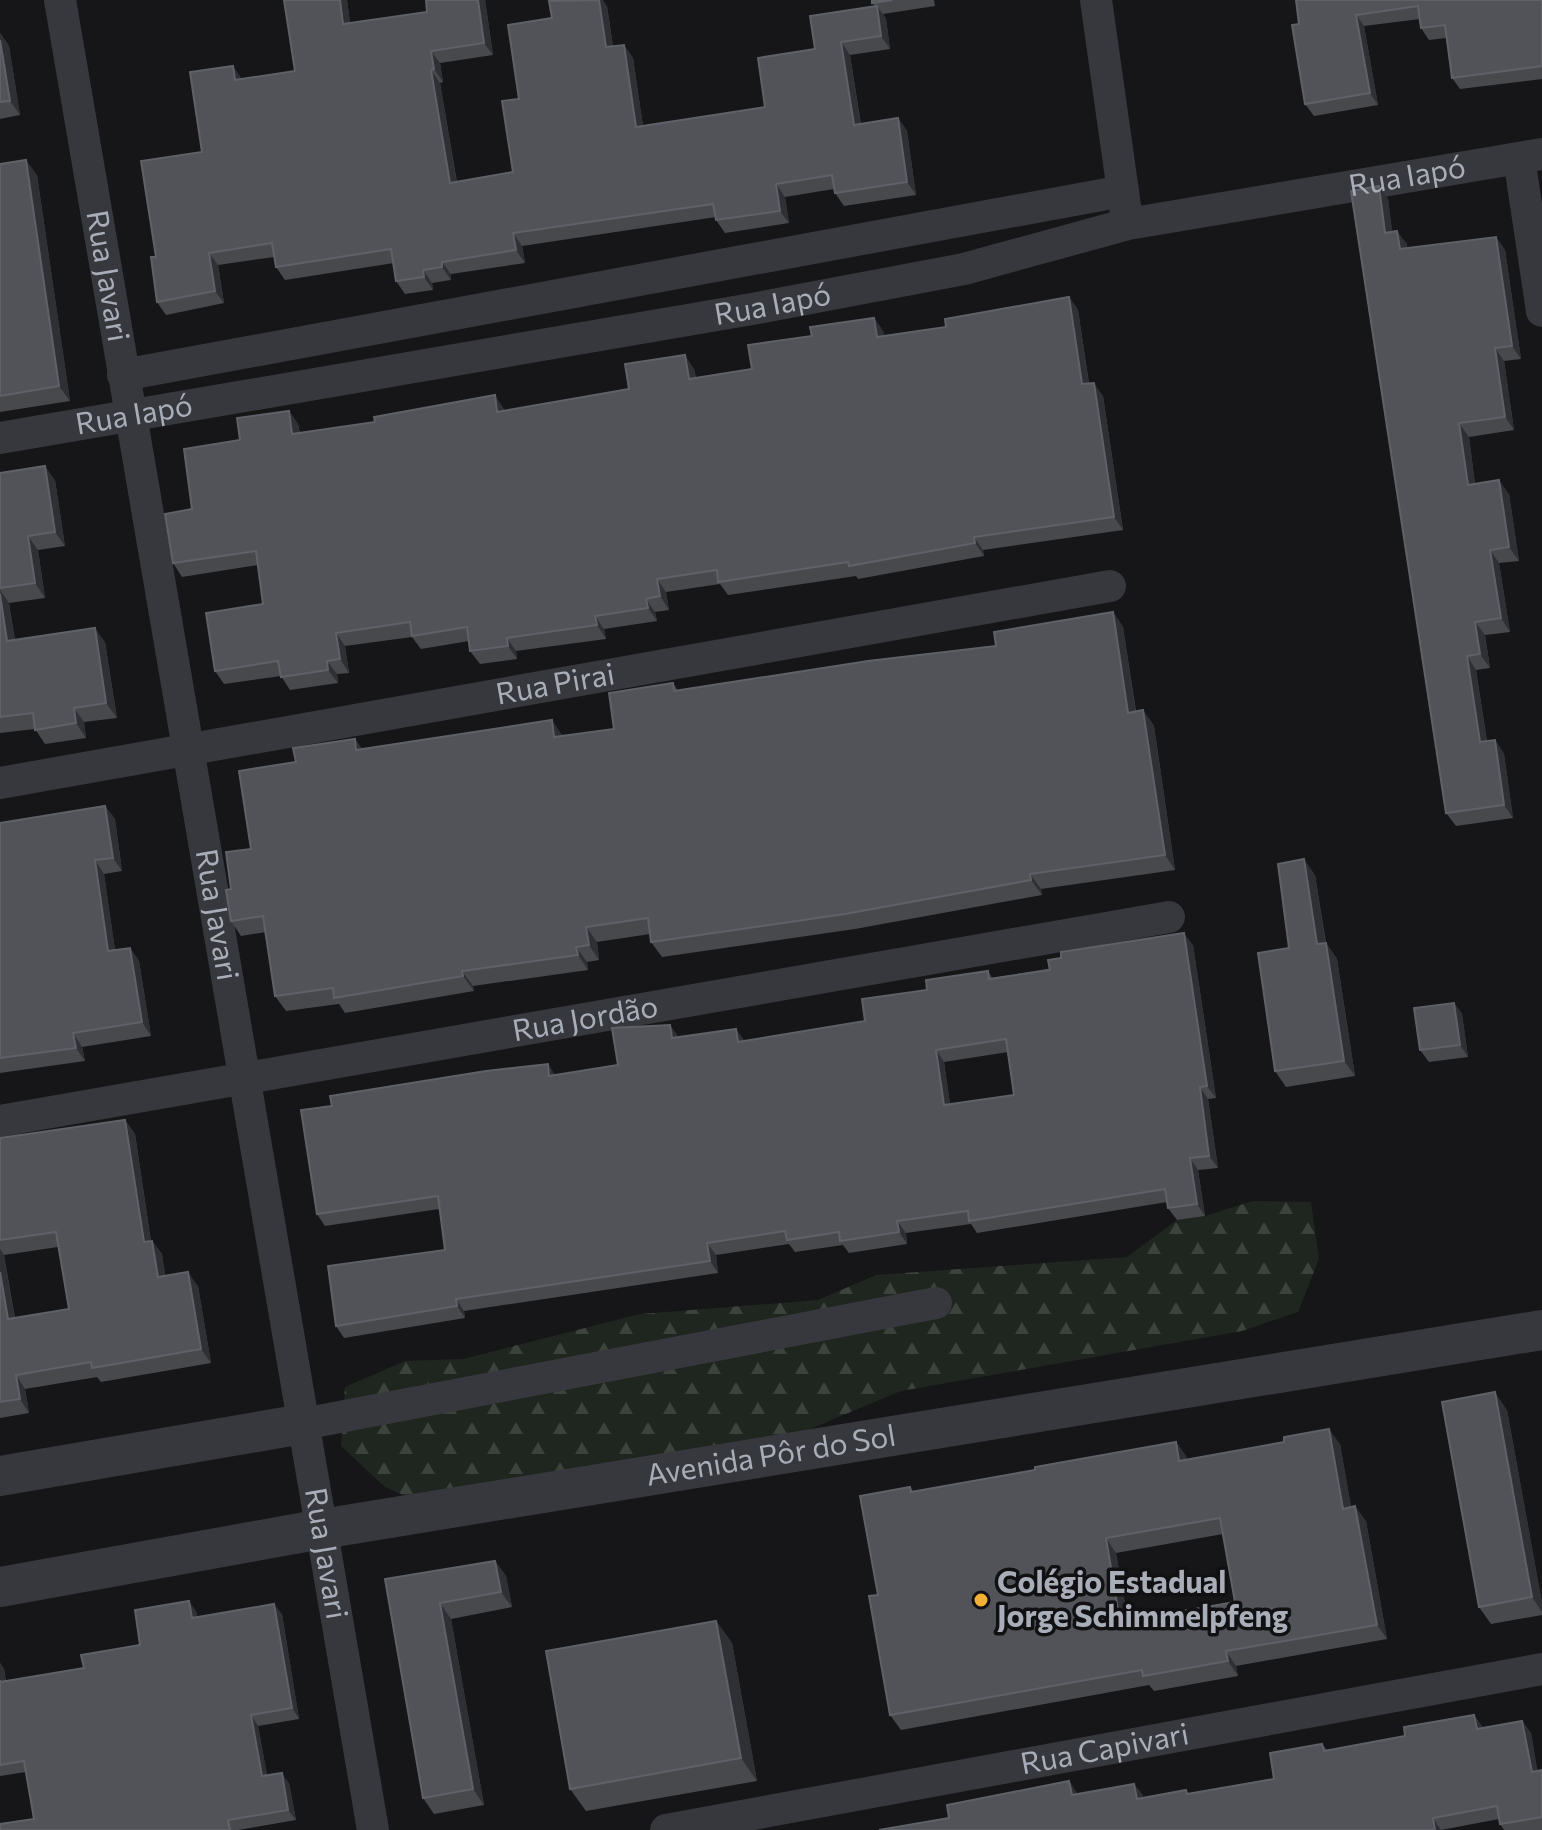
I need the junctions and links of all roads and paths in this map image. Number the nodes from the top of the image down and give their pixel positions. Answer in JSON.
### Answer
{"nodes":[{"id":1,"x":60,"y":0,"type":"edge"},
{"id":2,"x":1096,"y":0,"type":"edge"},
{"id":3,"x":1530,"y":156,"type":"edge"},
{"id":4,"x":1123,"y":191,"type":"junction"},
{"id":5,"x":1128,"y":224,"type":"junction"},
{"id":6,"x":1542,"y":311,"type":"edge"},
{"id":7,"x":123,"y":375,"type":"junction"},
{"id":8,"x":131,"y":417,"type":"junction"},
{"id":9,"x":0,"y":438,"type":"edge"},
{"id":10,"x":1110,"y":586,"type":"dead end"},
{"id":11,"x":188,"y":749,"type":"junction"},
{"id":12,"x":0,"y":783,"type":"edge"},
{"id":13,"x":1169,"y":917,"type":"dead end"},
{"id":14,"x":244,"y":1078,"type":"junction"},
{"id":15,"x":0,"y":1121,"type":"edge"},
{"id":16,"x":936,"y":1303,"type":"dead end"},
{"id":17,"x":1542,"y":1330,"type":"edge"},
{"id":18,"x":303,"y":1424,"type":"junction"},
{"id":19,"x":0,"y":1476,"type":"edge"},
{"id":20,"x":322,"y":1529,"type":"junction"},
{"id":21,"x":0,"y":1587,"type":"edge"},
{"id":22,"x":1542,"y":1669,"type":"edge"},
{"id":23,"x":373,"y":1830,"type":"edge"},
{"id":24,"x":666,"y":1830,"type":"edge"}],
"edges":[{"from":1,"to":7,"type":"street","name":"Rua Javari"},
{"from":2,"to":4,"type":"street"},
{"from":3,"to":5,"type":"street","name":"Rua Iapó"},
{"from":3,"to":6,"type":"street"},
{"from":4,"to":5,"type":"street"},
{"from":4,"to":7,"type":"street","name":"Rua Iapó"},
{"from":5,"to":8,"type":"street","name":"Rua Iapó"},
{"from":7,"to":8,"type":"street","name":"Rua Javari"},
{"from":8,"to":9,"type":"street","name":"Rua Iapó"},
{"from":8,"to":11,"type":"street","name":"Rua Javari"},
{"from":10,"to":11,"type":"street","name":"Rua Pirai"},
{"from":11,"to":12,"type":"street","name":"Rua Pirai"},
{"from":11,"to":14,"type":"street","name":"Rua Javari"},
{"from":13,"to":14,"type":"street","name":"Rua Jordão"},
{"from":14,"to":15,"type":"street","name":"Rua Jordão"},
{"from":14,"to":18,"type":"street","name":"Rua Javari"},
{"from":16,"to":18,"type":"street"},
{"from":17,"to":20,"type":"street","name":"Avenida Pôr do Sol"},
{"from":18,"to":19,"type":"street"},
{"from":18,"to":20,"type":"street","name":"Rua Javari"},
{"from":20,"to":21,"type":"street","name":"Avenida Pôr do Sol"},
{"from":20,"to":23,"type":"street","name":"Rua Javari"},
{"from":22,"to":24,"type":"street","name":"Rua Capivari"}]}
